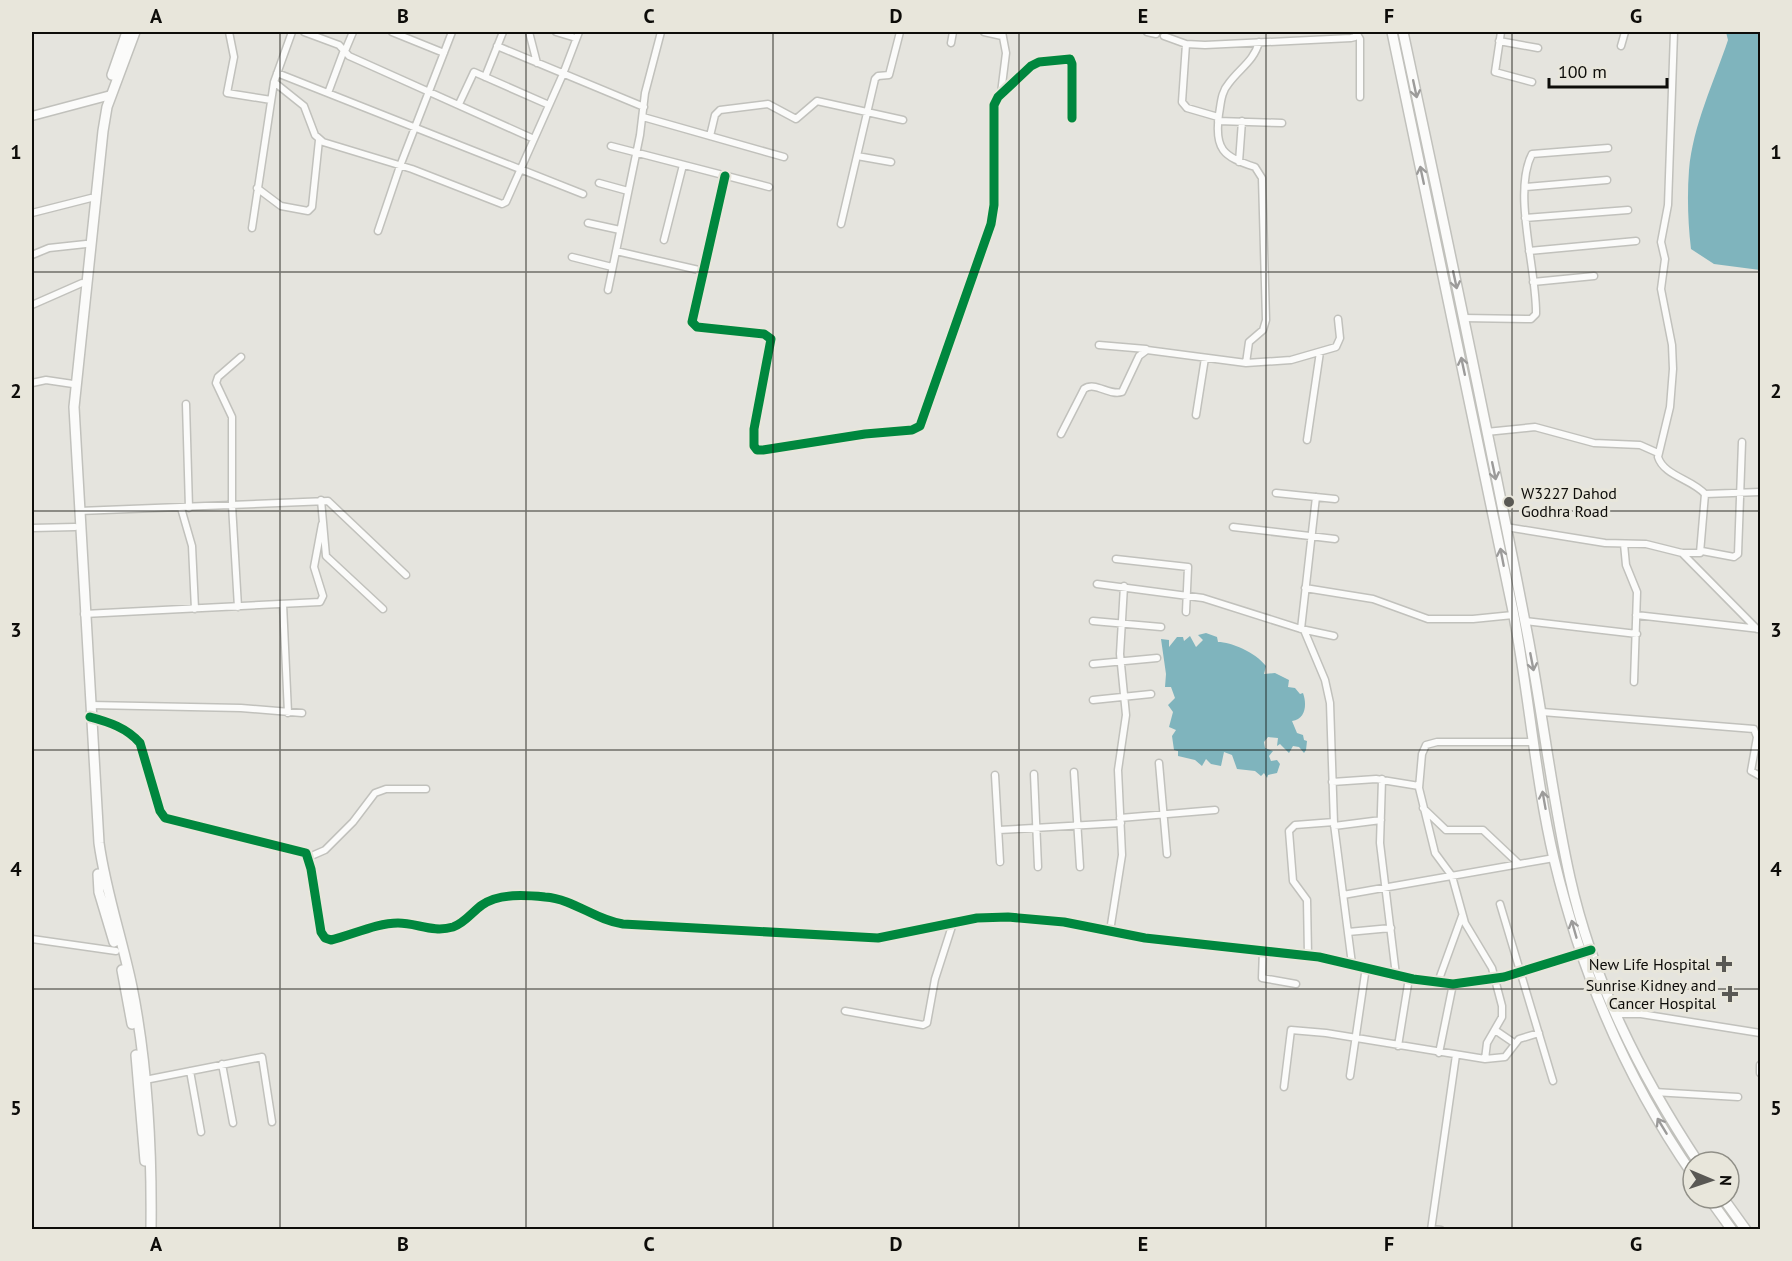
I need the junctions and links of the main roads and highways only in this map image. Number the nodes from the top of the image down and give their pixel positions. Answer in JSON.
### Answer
{"nodes":[{"id":1,"x":127,"y":32,"type":"edge"},
{"id":2,"x":135,"y":32,"type":"edge"},
{"id":3,"x":1392,"y":32,"type":"edge"},
{"id":4,"x":1403,"y":32,"type":"edge"},
{"id":5,"x":108,"y":95,"type":"junction"},
{"id":6,"x":1690,"y":1150,"type":"edge"},
{"id":7,"x":1681,"y":1156,"type":"edge"},
{"id":8,"x":1718,"y":1210,"type":"edge"},
{"id":9,"x":1732,"y":1210,"type":"edge"},
{"id":10,"x":146,"y":1230,"type":"edge"},
{"id":11,"x":152,"y":1230,"type":"edge"},
{"id":12,"x":1732,"y":1230,"type":"edge"},
{"id":13,"x":1746,"y":1230,"type":"edge"}],
"edges":[{"from":1,"to":5,"type":"main road"},
{"from":2,"to":5,"type":"main road"},
{"from":7,"to":3,"type":"main road","one_way":true},
{"from":4,"to":6,"type":"main road","one_way":true},
{"from":5,"to":10,"type":"main road"},
{"from":5,"to":11,"type":"main road"},
{"from":8,"to":12,"type":"main road"},
{"from":9,"to":13,"type":"main road"}]}
